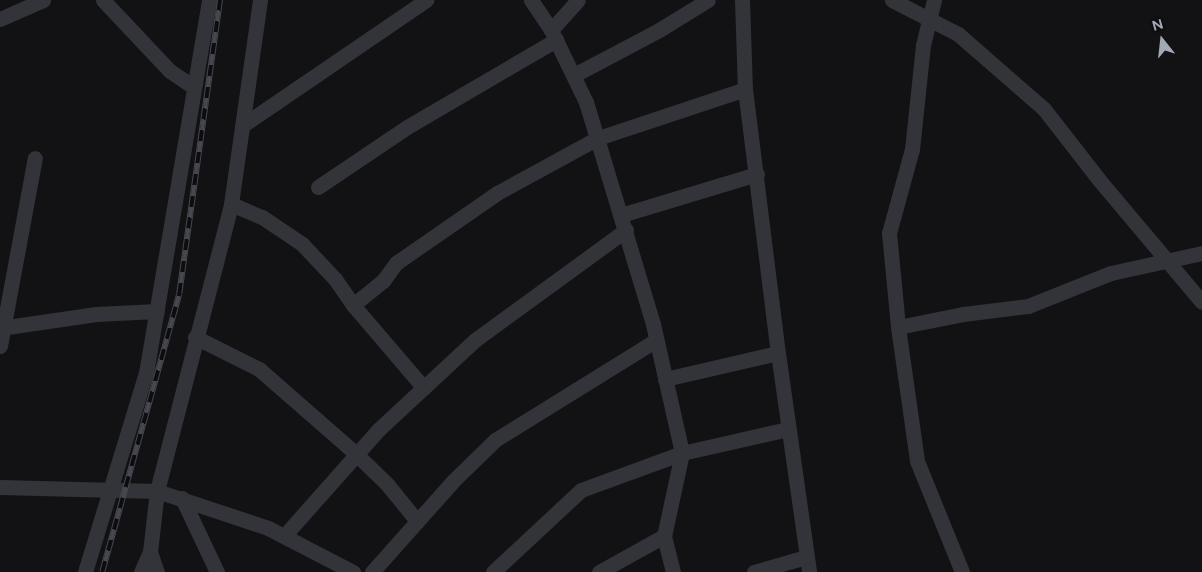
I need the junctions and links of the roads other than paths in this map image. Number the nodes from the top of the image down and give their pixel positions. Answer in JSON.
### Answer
{"nodes":[{"id":1,"x":43,"y":0,"type":"edge"},
{"id":2,"x":103,"y":0,"type":"edge"},
{"id":3,"x":209,"y":0,"type":"edge"},
{"id":4,"x":260,"y":0,"type":"edge"},
{"id":5,"x":426,"y":0,"type":"edge"},
{"id":6,"x":531,"y":0,"type":"edge"},
{"id":7,"x":578,"y":0,"type":"edge"},
{"id":8,"x":708,"y":0,"type":"edge"},
{"id":9,"x":742,"y":0,"type":"edge"},
{"id":10,"x":892,"y":0,"type":"edge"},
{"id":11,"x":934,"y":0,"type":"edge"},
{"id":12,"x":0,"y":18,"type":"edge"},
{"id":13,"x":929,"y":20,"type":"junction"},
{"id":14,"x":554,"y":35,"type":"junction"},
{"id":15,"x":574,"y":76,"type":"junction"},
{"id":16,"x":194,"y":87,"type":"junction"},
{"id":17,"x":745,"y":90,"type":"junction"},
{"id":18,"x":243,"y":125,"type":"junction"},
{"id":19,"x":598,"y":138,"type":"junction"},
{"id":20,"x":35,"y":158,"type":"dead end"},
{"id":21,"x":757,"y":174,"type":"junction"},
{"id":22,"x":318,"y":187,"type":"dead end"},
{"id":23,"x":231,"y":204,"type":"junction"},
{"id":24,"x":624,"y":222,"type":"junction"},
{"id":25,"x":1202,"y":254,"type":"edge"},
{"id":26,"x":1169,"y":260,"type":"junction"},
{"id":27,"x":1202,"y":302,"type":"edge"},
{"id":28,"x":353,"y":305,"type":"junction"},
{"id":29,"x":156,"y":311,"type":"junction"},
{"id":30,"x":898,"y":327,"type":"junction"},
{"id":31,"x":2,"y":328,"type":"edge"},
{"id":32,"x":195,"y":337,"type":"junction"},
{"id":33,"x":656,"y":340,"type":"junction"},
{"id":34,"x":0,"y":346,"type":"edge"},
{"id":35,"x":778,"y":353,"type":"junction"},
{"id":36,"x":665,"y":379,"type":"junction"},
{"id":37,"x":424,"y":388,"type":"junction"},
{"id":38,"x":788,"y":429,"type":"junction"},
{"id":39,"x":356,"y":454,"type":"junction"},
{"id":40,"x":682,"y":454,"type":"junction"},
{"id":41,"x":0,"y":487,"type":"edge"},
{"id":42,"x":109,"y":489,"type":"junction"},
{"id":43,"x":157,"y":491,"type":"junction"},
{"id":44,"x":182,"y":498,"type":"junction"},
{"id":45,"x":417,"y":521,"type":"junction"},
{"id":46,"x":284,"y":536,"type":"junction"},
{"id":47,"x":664,"y":536,"type":"junction"},
{"id":48,"x":150,"y":552,"type":"junction"},
{"id":49,"x":807,"y":565,"type":"edge"},
{"id":50,"x":85,"y":572,"type":"edge"},
{"id":51,"x":141,"y":572,"type":"edge"},
{"id":52,"x":157,"y":572,"type":"edge"},
{"id":53,"x":217,"y":572,"type":"edge"},
{"id":54,"x":353,"y":572,"type":"edge"},
{"id":55,"x":372,"y":572,"type":"edge"},
{"id":56,"x":493,"y":572,"type":"edge"},
{"id":57,"x":599,"y":572,"type":"edge"},
{"id":58,"x":673,"y":572,"type":"edge"},
{"id":59,"x":754,"y":572,"type":"edge"},
{"id":60,"x":962,"y":572,"type":"edge"}],
"edges":[{"from":1,"to":12,"type":"street"},
{"from":2,"to":16,"type":"street"},
{"from":3,"to":16,"type":"street"},
{"from":4,"to":18,"type":"street"},
{"from":5,"to":18,"type":"street"},
{"from":6,"to":14,"type":"street"},
{"from":7,"to":14,"type":"street"},
{"from":8,"to":15,"type":"street"},
{"from":9,"to":17,"type":"street"},
{"from":10,"to":13,"type":"street"},
{"from":11,"to":13,"type":"street"},
{"from":13,"to":26,"type":"street"},
{"from":13,"to":30,"type":"street"},
{"from":14,"to":15,"type":"street"},
{"from":14,"to":22,"type":"street"},
{"from":15,"to":19,"type":"street"},
{"from":16,"to":29,"type":"street"},
{"from":17,"to":19,"type":"street"},
{"from":17,"to":21,"type":"street"},
{"from":18,"to":23,"type":"street"},
{"from":19,"to":24,"type":"street"},
{"from":19,"to":28,"type":"street"},
{"from":20,"to":31,"type":"street"},
{"from":21,"to":24,"type":"street"},
{"from":21,"to":35,"type":"street"},
{"from":23,"to":28,"type":"street"},
{"from":23,"to":32,"type":"street"},
{"from":24,"to":33,"type":"street"},
{"from":24,"to":37,"type":"street"},
{"from":25,"to":26,"type":"street"},
{"from":26,"to":27,"type":"street"},
{"from":26,"to":30,"type":"street"},
{"from":28,"to":37,"type":"street"},
{"from":29,"to":31,"type":"street"},
{"from":29,"to":42,"type":"street"},
{"from":30,"to":60,"type":"street"},
{"from":31,"to":34,"type":"street"},
{"from":32,"to":39,"type":"street"},
{"from":32,"to":43,"type":"street"},
{"from":33,"to":36,"type":"street"},
{"from":33,"to":45,"type":"street"},
{"from":35,"to":36,"type":"street"},
{"from":35,"to":38,"type":"street"},
{"from":36,"to":40,"type":"street"},
{"from":37,"to":39,"type":"street"},
{"from":38,"to":40,"type":"street"},
{"from":38,"to":49,"type":"street"},
{"from":39,"to":45,"type":"street"},
{"from":39,"to":46,"type":"street"},
{"from":40,"to":47,"type":"street"},
{"from":40,"to":56,"type":"street"},
{"from":41,"to":42,"type":"street"},
{"from":42,"to":43,"type":"street"},
{"from":42,"to":50,"type":"street"},
{"from":43,"to":44,"type":"street"},
{"from":43,"to":48,"type":"street"},
{"from":44,"to":46,"type":"street"},
{"from":44,"to":53,"type":"street"},
{"from":45,"to":55,"type":"street"},
{"from":46,"to":54,"type":"street"},
{"from":47,"to":57,"type":"street"},
{"from":47,"to":58,"type":"street"},
{"from":48,"to":51,"type":"street"},
{"from":48,"to":52,"type":"street"},
{"from":49,"to":59,"type":"street"}]}
